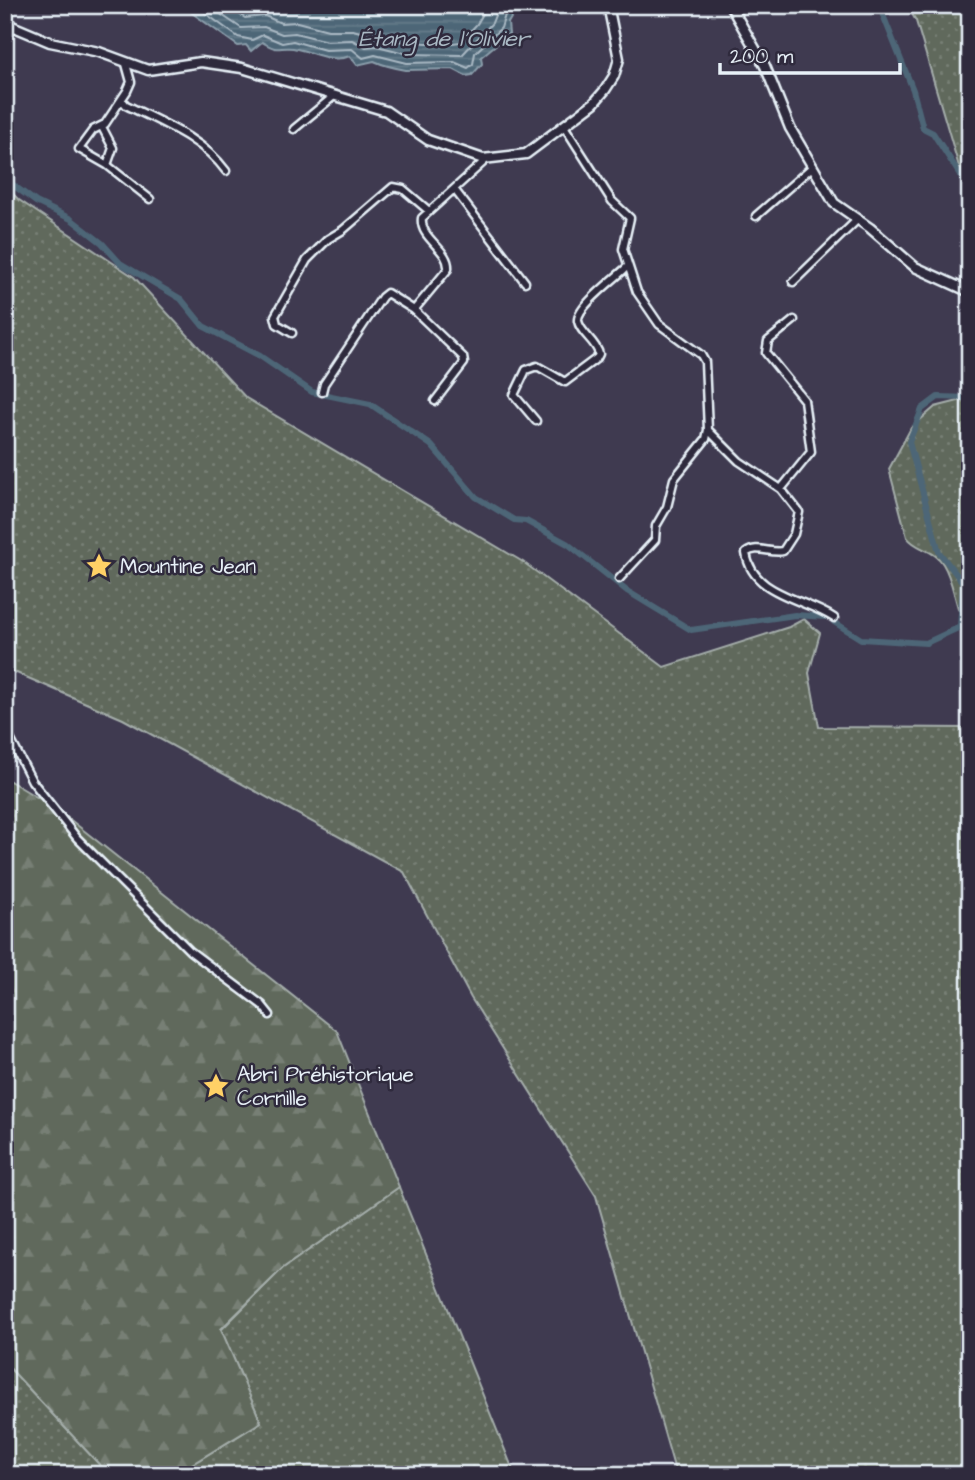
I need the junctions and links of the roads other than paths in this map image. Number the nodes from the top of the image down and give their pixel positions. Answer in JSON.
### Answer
{"nodes":[{"id":1,"x":608,"y":5,"type":"edge"},
{"id":2,"x":730,"y":5,"type":"edge"},
{"id":3,"x":5,"y":23,"type":"edge"},
{"id":4,"x":126,"y":64,"type":"junction"},
{"id":5,"x":334,"y":96,"type":"junction"},
{"id":6,"x":122,"y":100,"type":"junction"},
{"id":7,"x":564,"y":126,"type":"junction"},
{"id":8,"x":102,"y":128,"type":"junction"},
{"id":9,"x":294,"y":129,"type":"dead end"},
{"id":10,"x":488,"y":158,"type":"junction"},
{"id":11,"x":107,"y":165,"type":"junction"},
{"id":12,"x":811,"y":167,"type":"junction"},
{"id":13,"x":226,"y":171,"type":"dead end"},
{"id":14,"x":454,"y":189,"type":"junction"},
{"id":15,"x":150,"y":199,"type":"dead end"},
{"id":16,"x":429,"y":211,"type":"junction"},
{"id":17,"x":756,"y":216,"type":"dead end"},
{"id":18,"x":858,"y":219,"type":"junction"},
{"id":19,"x":627,"y":267,"type":"junction"},
{"id":20,"x":525,"y":282,"type":"dead end"},
{"id":21,"x":793,"y":282,"type":"dead end"},
{"id":22,"x":970,"y":292,"type":"edge"},
{"id":23,"x":414,"y":310,"type":"junction"},
{"id":24,"x":794,"y":320,"type":"dead end"},
{"id":25,"x":292,"y":333,"type":"dead end"},
{"id":26,"x":322,"y":392,"type":"dead end"},
{"id":27,"x":435,"y":401,"type":"dead end"},
{"id":28,"x":536,"y":421,"type":"dead end"},
{"id":29,"x":708,"y":430,"type":"junction"},
{"id":30,"x":781,"y":489,"type":"junction"},
{"id":31,"x":620,"y":579,"type":"dead end"},
{"id":32,"x":834,"y":618,"type":"dead end"},
{"id":33,"x":5,"y":729,"type":"edge"},
{"id":34,"x":270,"y":1015,"type":"dead end"}],
"edges":[{"from":1,"to":7,"type":"street"},
{"from":2,"to":12,"type":"street"},
{"from":3,"to":4,"type":"street"},
{"from":4,"to":5,"type":"street"},
{"from":4,"to":6,"type":"street"},
{"from":5,"to":9,"type":"street"},
{"from":5,"to":10,"type":"street"},
{"from":6,"to":8,"type":"street"},
{"from":6,"to":13,"type":"street"},
{"from":7,"to":10,"type":"street"},
{"from":7,"to":19,"type":"street"},
{"from":8,"to":11,"type":"street"},
{"from":8,"to":11,"type":"street"},
{"from":10,"to":14,"type":"street"},
{"from":11,"to":15,"type":"street"},
{"from":12,"to":17,"type":"street"},
{"from":12,"to":18,"type":"street"},
{"from":14,"to":16,"type":"street"},
{"from":14,"to":20,"type":"street"},
{"from":16,"to":23,"type":"street"},
{"from":16,"to":25,"type":"street"},
{"from":18,"to":21,"type":"street"},
{"from":18,"to":22,"type":"street"},
{"from":19,"to":28,"type":"street"},
{"from":19,"to":29,"type":"street"},
{"from":23,"to":26,"type":"street"},
{"from":23,"to":27,"type":"street"},
{"from":24,"to":30,"type":"street"},
{"from":29,"to":30,"type":"street"},
{"from":29,"to":31,"type":"street"},
{"from":30,"to":32,"type":"street"},
{"from":33,"to":34,"type":"street"}]}
